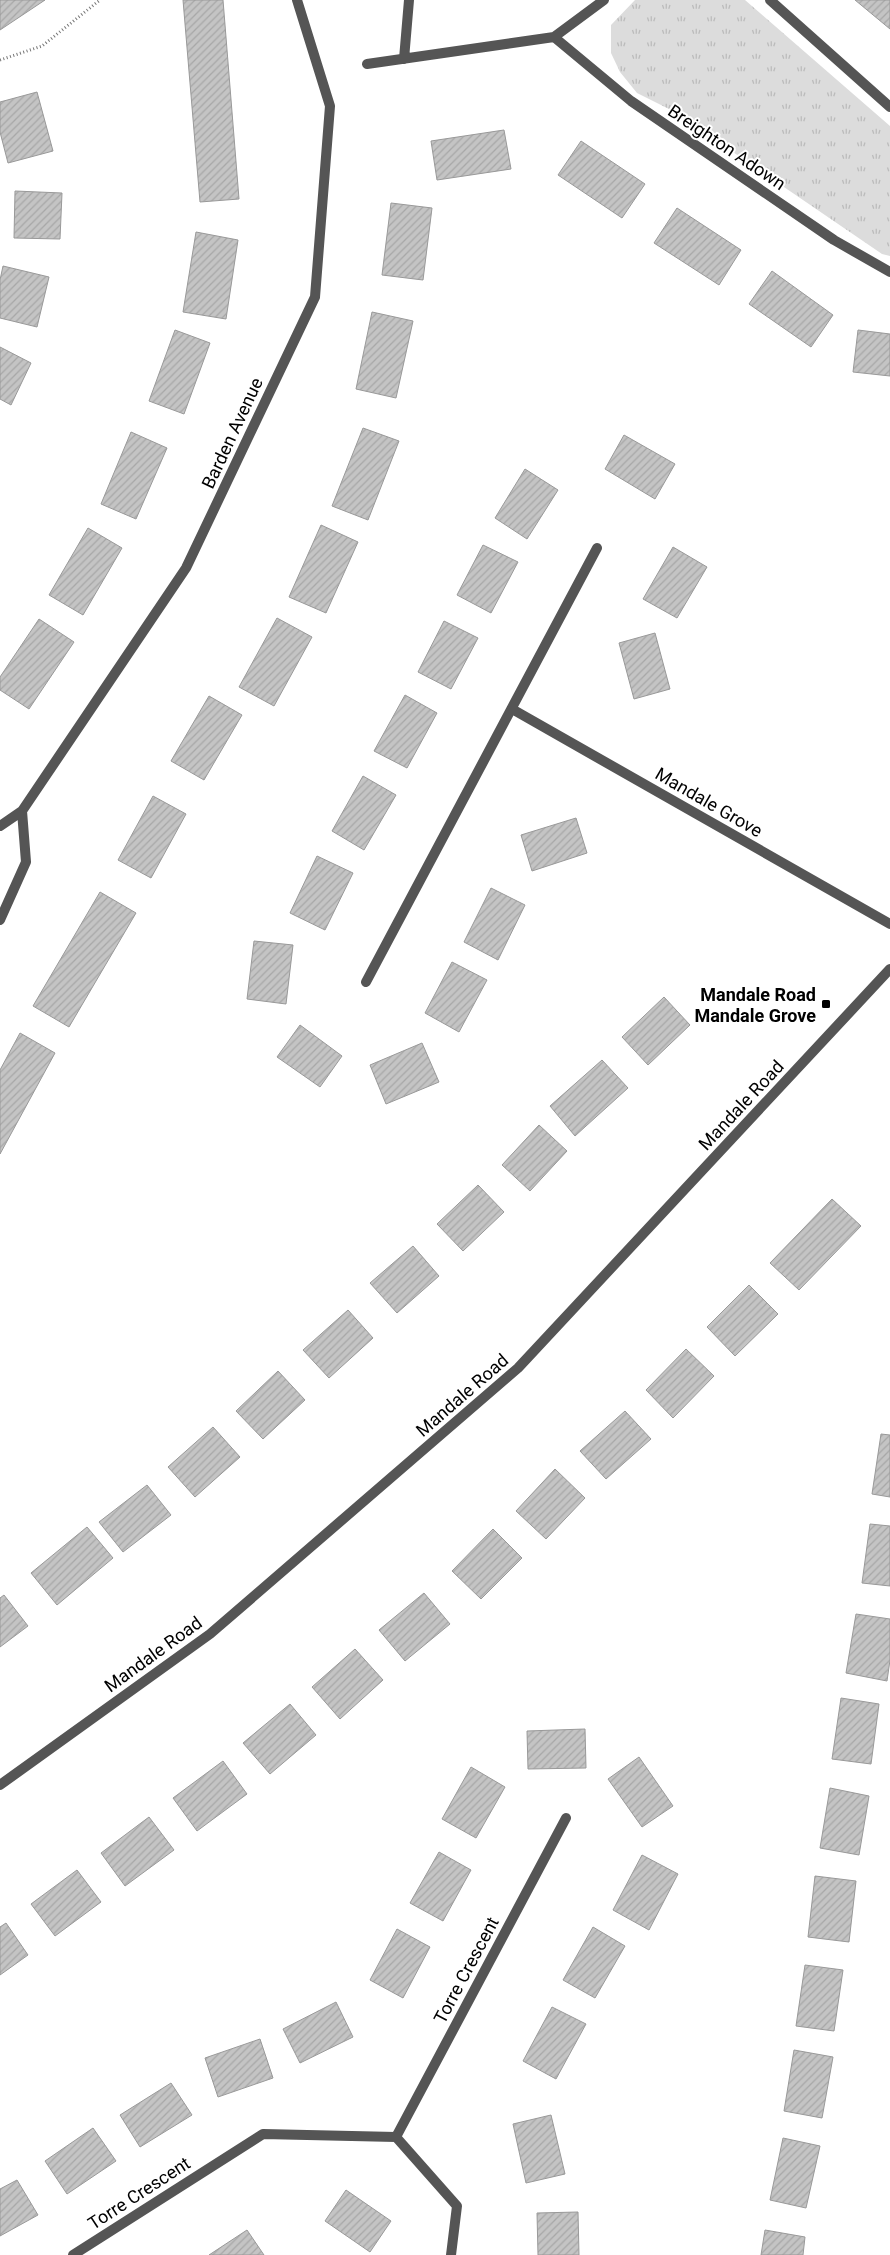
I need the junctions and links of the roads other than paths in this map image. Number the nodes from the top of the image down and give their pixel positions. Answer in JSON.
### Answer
{"nodes":[{"id":1,"x":297,"y":0,"type":"edge"},
{"id":2,"x":409,"y":0,"type":"edge"},
{"id":3,"x":604,"y":0,"type":"edge"},
{"id":4,"x":770,"y":0,"type":"edge"},
{"id":5,"x":554,"y":37,"type":"junction"},
{"id":6,"x":404,"y":59,"type":"junction"},
{"id":7,"x":367,"y":64,"type":"dead end"},
{"id":8,"x":890,"y":107,"type":"edge"},
{"id":9,"x":890,"y":272,"type":"edge"},
{"id":10,"x":597,"y":548,"type":"dead end"},
{"id":11,"x":512,"y":709,"type":"junction"},
{"id":12,"x":22,"y":811,"type":"junction"},
{"id":13,"x":0,"y":826,"type":"edge"},
{"id":14,"x":0,"y":920,"type":"edge"},
{"id":15,"x":890,"y":924,"type":"edge"},
{"id":16,"x":890,"y":969,"type":"edge"},
{"id":17,"x":366,"y":982,"type":"dead end"},
{"id":18,"x":0,"y":1785,"type":"edge"},
{"id":19,"x":566,"y":1818,"type":"dead end"},
{"id":20,"x":396,"y":2137,"type":"junction"},
{"id":21,"x":73,"y":2255,"type":"edge"},
{"id":22,"x":451,"y":2255,"type":"edge"}],
"edges":[{"from":1,"to":12,"type":"street","name":"Barden Avenue"},
{"from":2,"to":6,"type":"street"},
{"from":3,"to":5,"type":"street"},
{"from":4,"to":8,"type":"street"},
{"from":5,"to":6,"type":"street"},
{"from":5,"to":9,"type":"street","name":"Breighton Adown"},
{"from":6,"to":7,"type":"street"},
{"from":10,"to":11,"type":"street"},
{"from":11,"to":15,"type":"street","name":"Mandale Grove"},
{"from":11,"to":17,"type":"street"},
{"from":12,"to":13,"type":"street","name":"Barden Avenue"},
{"from":12,"to":14,"type":"street"},
{"from":16,"to":18,"type":"street","name":"Mandale Road"},
{"from":19,"to":20,"type":"street","name":"Torre Crescent"},
{"from":20,"to":21,"type":"street","name":"Torre Crescent"},
{"from":20,"to":22,"type":"street"}]}
